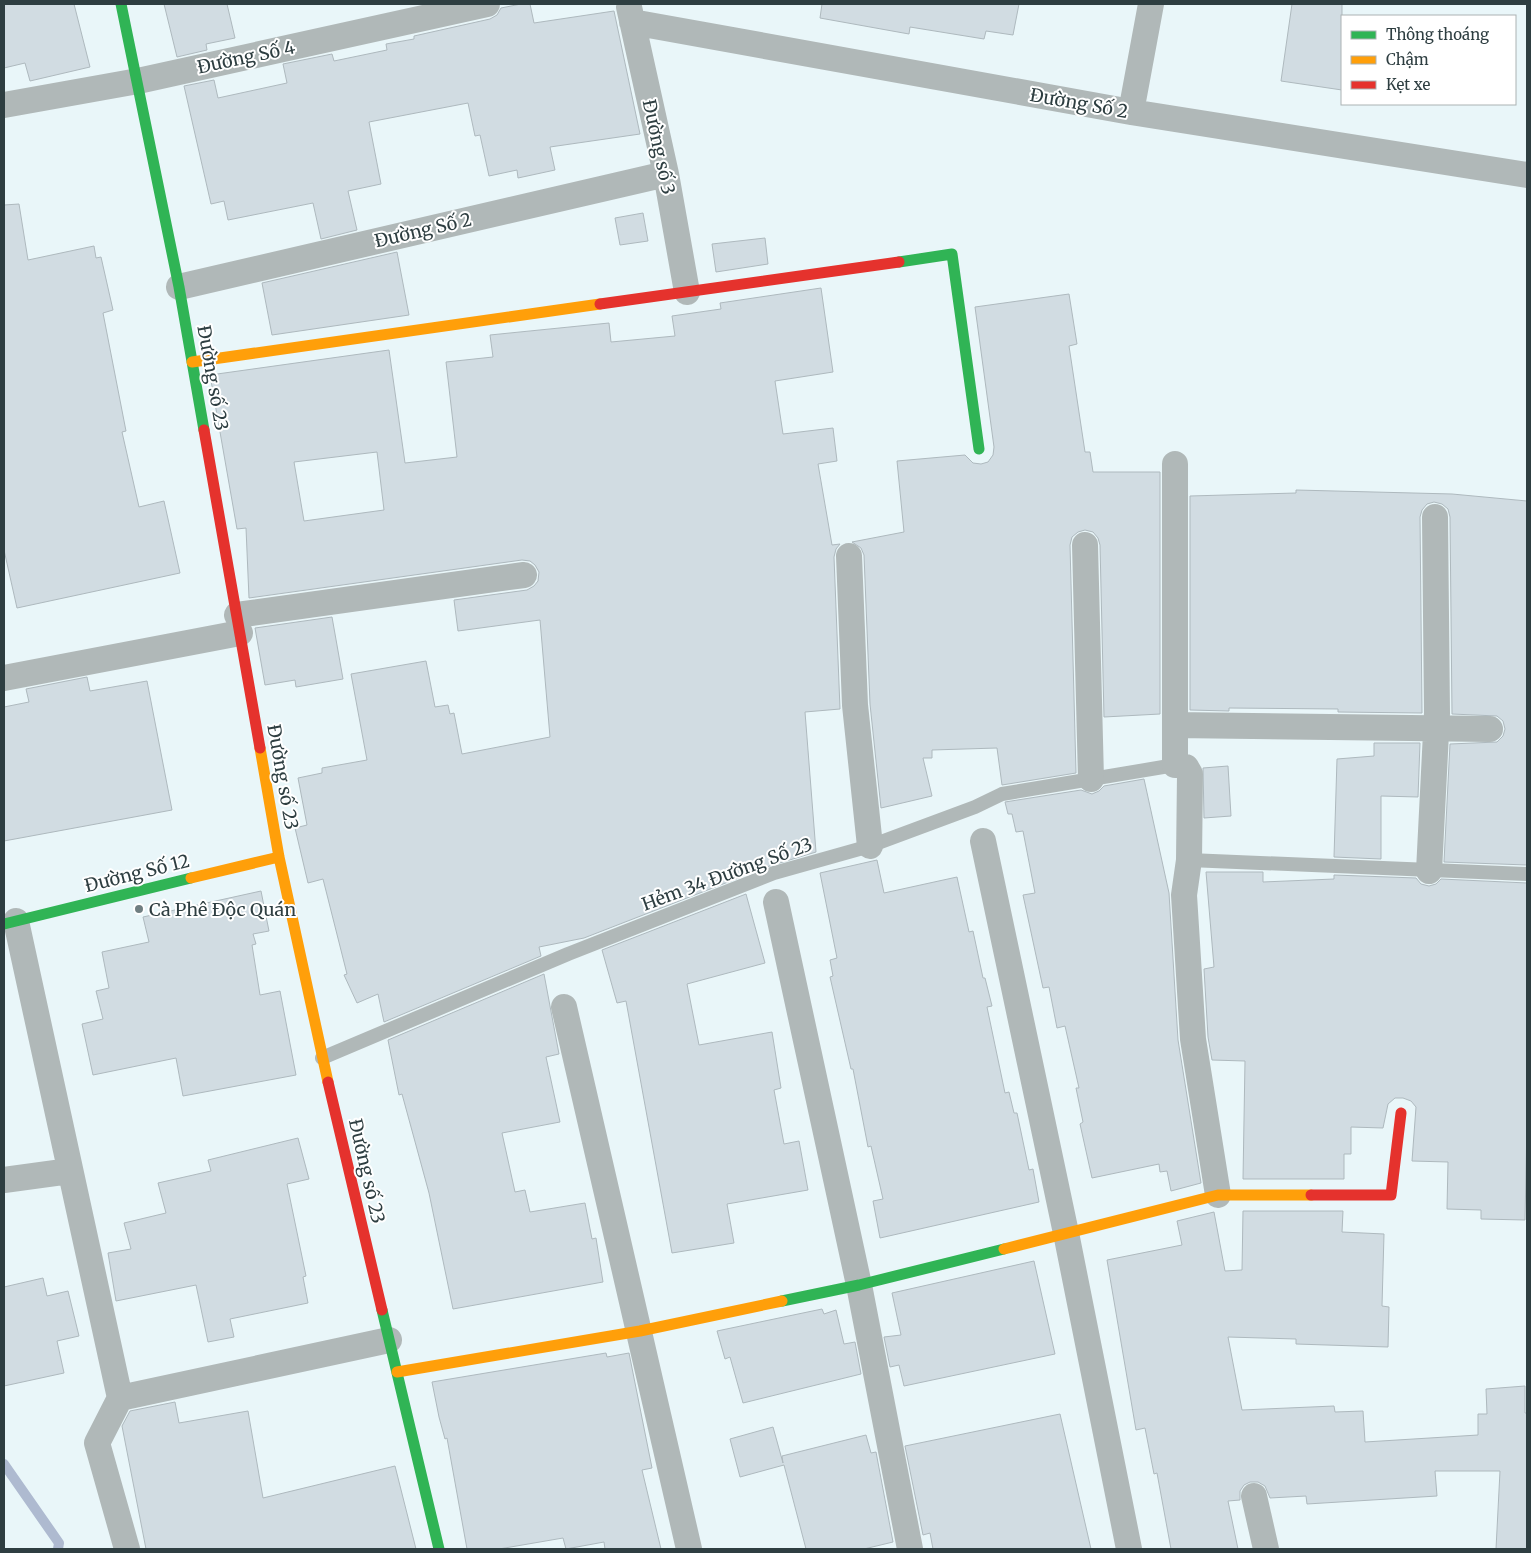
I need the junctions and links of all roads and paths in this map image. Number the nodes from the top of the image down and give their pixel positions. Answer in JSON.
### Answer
{"nodes":[{"id":1,"x":121,"y":4,"type":"edge"},
{"id":2,"x":487,"y":4,"type":"edge"},
{"id":3,"x":1151,"y":4,"type":"edge"},
{"id":4,"x":630,"y":13,"type":"edge"},
{"id":5,"x":138,"y":81,"type":"junction"},
{"id":6,"x":4,"y":105,"type":"edge"},
{"id":7,"x":1131,"y":112,"type":"junction"},
{"id":8,"x":666,"y":174,"type":"junction"},
{"id":9,"x":1527,"y":175,"type":"edge"},
{"id":10,"x":179,"y":287,"type":"junction"},
{"id":11,"x":687,"y":292,"type":"junction"},
{"id":12,"x":192,"y":362,"type":"junction"},
{"id":13,"x":979,"y":449,"type":"dead end"},
{"id":14,"x":1176,"y":464,"type":"dead end"},
{"id":15,"x":1435,"y":517,"type":"dead end"},
{"id":16,"x":1085,"y":545,"type":"dead end"},
{"id":17,"x":849,"y":556,"type":"dead end"},
{"id":18,"x":524,"y":575,"type":"dead end"},
{"id":19,"x":238,"y":624,"type":"junction"},
{"id":20,"x":4,"y":678,"type":"edge"},
{"id":21,"x":1175,"y":725,"type":"junction"},
{"id":22,"x":1436,"y":729,"type":"junction"},
{"id":23,"x":1490,"y":729,"type":"dead end"},
{"id":24,"x":1181,"y":766,"type":"junction"},
{"id":25,"x":1091,"y":779,"type":"junction"},
{"id":26,"x":983,"y":841,"type":"dead end"},
{"id":27,"x":870,"y":846,"type":"junction"},
{"id":28,"x":279,"y":857,"type":"junction"},
{"id":29,"x":1189,"y":860,"type":"junction"},
{"id":30,"x":1429,"y":871,"type":"junction"},
{"id":31,"x":1527,"y":874,"type":"edge"},
{"id":32,"x":776,"y":902,"type":"dead end"},
{"id":33,"x":10,"y":922,"type":"edge"},
{"id":34,"x":564,"y":1007,"type":"dead end"},
{"id":35,"x":322,"y":1058,"type":"junction"},
{"id":36,"x":1401,"y":1113,"type":"dead end"},
{"id":37,"x":70,"y":1171,"type":"junction"},
{"id":38,"x":4,"y":1180,"type":"edge"},
{"id":39,"x":1218,"y":1195,"type":"junction"},
{"id":40,"x":1066,"y":1233,"type":"junction"},
{"id":41,"x":859,"y":1285,"type":"junction"},
{"id":42,"x":640,"y":1331,"type":"junction"},
{"id":43,"x":389,"y":1340,"type":"junction"},
{"id":44,"x":397,"y":1372,"type":"junction"},
{"id":45,"x":120,"y":1398,"type":"junction"},
{"id":46,"x":1254,"y":1496,"type":"dead end"},
{"id":47,"x":126,"y":1549,"type":"edge"},
{"id":48,"x":439,"y":1549,"type":"edge"},
{"id":49,"x":689,"y":1549,"type":"edge"},
{"id":50,"x":910,"y":1549,"type":"edge"},
{"id":51,"x":1129,"y":1549,"type":"edge"},
{"id":52,"x":1266,"y":1549,"type":"edge"}],
"edges":[{"from":1,"to":5,"type":"street","name":"Đường số 23"},
{"from":2,"to":5,"type":"street","name":"Đường Số 4"},
{"from":3,"to":7,"type":"street"},
{"from":4,"to":7,"type":"street","name":"Đường Số 2"},
{"from":4,"to":8,"type":"street","name":"Đường số 3"},
{"from":5,"to":6,"type":"street","name":"Đường Số 4"},
{"from":5,"to":10,"type":"street","name":"Đường số 23"},
{"from":7,"to":9,"type":"street","name":"Đường Số 2"},
{"from":8,"to":10,"type":"street","name":"Đường Số 2"},
{"from":8,"to":11,"type":"street","name":"Đường số 3"},
{"from":10,"to":12,"type":"street","name":"Đường số 23"},
{"from":11,"to":12,"type":"street"},
{"from":11,"to":13,"type":"street"},
{"from":12,"to":19,"type":"street","name":"Đường số 23"},
{"from":14,"to":21,"type":"street"},
{"from":15,"to":22,"type":"street"},
{"from":16,"to":25,"type":"street"},
{"from":17,"to":27,"type":"street"},
{"from":18,"to":19,"type":"street"},
{"from":19,"to":20,"type":"street"},
{"from":19,"to":28,"type":"street","name":"Đường số 23"},
{"from":21,"to":22,"type":"street"},
{"from":21,"to":24,"type":"street"},
{"from":22,"to":23,"type":"street"},
{"from":22,"to":30,"type":"street"},
{"from":24,"to":25,"type":"lane","name":"Hẻm 34 Đường Số 23"},
{"from":24,"to":29,"type":"street"},
{"from":25,"to":27,"type":"lane","name":"Hẻm 34 Đường Số 23"},
{"from":26,"to":40,"type":"street"},
{"from":27,"to":35,"type":"lane","name":"Hẻm 34 Đường Số 23"},
{"from":28,"to":33,"type":"street","name":"Đường Số 12"},
{"from":28,"to":35,"type":"street","name":"Đường số 23"},
{"from":29,"to":30,"type":"lane"},
{"from":29,"to":39,"type":"street"},
{"from":30,"to":31,"type":"lane"},
{"from":32,"to":41,"type":"street"},
{"from":33,"to":37,"type":"street"},
{"from":34,"to":42,"type":"street"},
{"from":35,"to":43,"type":"street","name":"Đường số 23"},
{"from":36,"to":39,"type":"street"},
{"from":37,"to":38,"type":"street"},
{"from":37,"to":45,"type":"street"},
{"from":39,"to":40,"type":"street"},
{"from":40,"to":41,"type":"street"},
{"from":40,"to":51,"type":"street"},
{"from":41,"to":42,"type":"street"},
{"from":41,"to":50,"type":"street"},
{"from":42,"to":44,"type":"street"},
{"from":42,"to":49,"type":"street"},
{"from":43,"to":44,"type":"street","name":"Đường số 23"},
{"from":43,"to":45,"type":"street"},
{"from":44,"to":48,"type":"street","name":"Đường số 23"},
{"from":45,"to":47,"type":"street"},
{"from":46,"to":52,"type":"street"}]}
